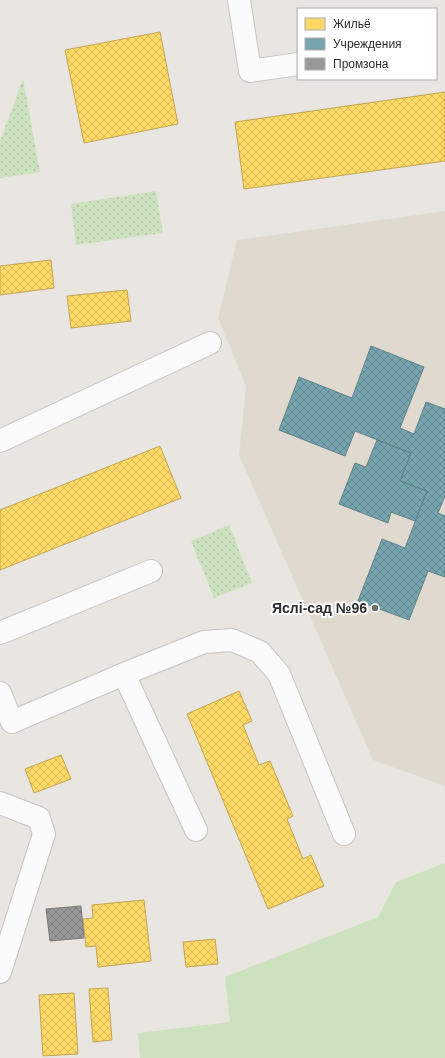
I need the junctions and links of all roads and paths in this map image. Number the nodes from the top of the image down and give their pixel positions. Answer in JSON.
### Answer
{"nodes":[{"id":1,"x":239,"y":0,"type":"edge"},
{"id":2,"x":297,"y":64,"type":"edge"},
{"id":3,"x":210,"y":343,"type":"dead end"},
{"id":4,"x":0,"y":441,"type":"edge"},
{"id":5,"x":151,"y":571,"type":"dead end"},
{"id":6,"x":0,"y":632,"type":"edge"},
{"id":7,"x":124,"y":674,"type":"junction"},
{"id":8,"x":0,"y":693,"type":"edge"},
{"id":9,"x":0,"y":803,"type":"edge"},
{"id":10,"x":196,"y":830,"type":"dead end"},
{"id":11,"x":344,"y":834,"type":"dead end"},
{"id":12,"x":0,"y":972,"type":"edge"}],
"edges":[{"from":1,"to":2,"type":"street"},
{"from":3,"to":4,"type":"street"},
{"from":5,"to":6,"type":"street"},
{"from":7,"to":8,"type":"street"},
{"from":7,"to":10,"type":"street"},
{"from":7,"to":11,"type":"street"},
{"from":9,"to":12,"type":"street"}]}
